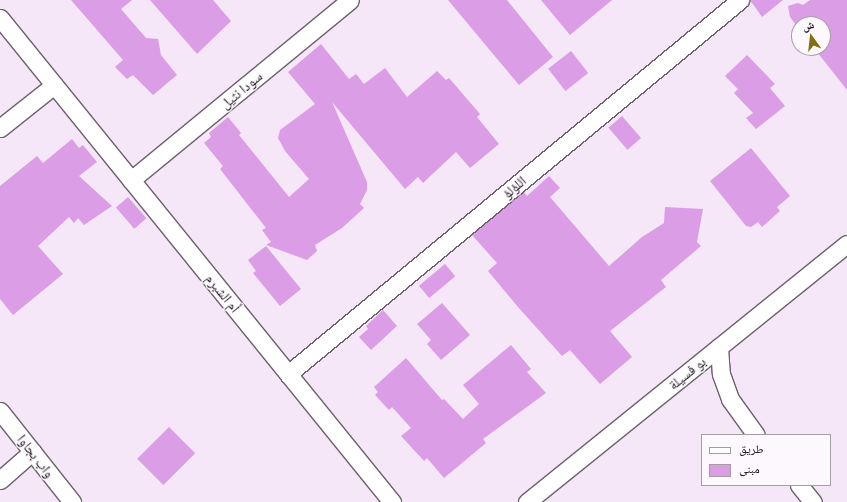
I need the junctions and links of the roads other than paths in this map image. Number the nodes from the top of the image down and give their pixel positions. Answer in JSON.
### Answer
{"nodes":[{"id":1,"x":350,"y":0,"type":"edge"},
{"id":2,"x":738,"y":0,"type":"edge"},
{"id":3,"x":0,"y":18,"type":"edge"},
{"id":4,"x":54,"y":84,"type":"junction"},
{"id":5,"x":0,"y":128,"type":"edge"},
{"id":6,"x":131,"y":180,"type":"junction"},
{"id":7,"x":847,"y":244,"type":"edge"},
{"id":8,"x":719,"y":347,"type":"junction"},
{"id":9,"x":288,"y":374,"type":"junction"},
{"id":10,"x":0,"y":411,"type":"edge"},
{"id":11,"x":755,"y":434,"type":"edge"},
{"id":12,"x":32,"y":452,"type":"junction"},
{"id":13,"x":0,"y":480,"type":"edge"},
{"id":14,"x":800,"y":486,"type":"edge"},
{"id":15,"x":72,"y":502,"type":"edge"},
{"id":16,"x":392,"y":502,"type":"edge"},
{"id":17,"x":527,"y":502,"type":"edge"},
{"id":18,"x":813,"y":502,"type":"edge"}],
"edges":[{"from":1,"to":6,"type":"street","name":"سودا نثيل"},
{"from":2,"to":9,"type":"street","name":"اللؤلؤ"},
{"from":3,"to":4,"type":"street","name":"أم الشبرم"},
{"from":4,"to":5,"type":"street"},
{"from":4,"to":6,"type":"street","name":"أم الشبرم"},
{"from":6,"to":9,"type":"street","name":"أم الشبرم"},
{"from":7,"to":8,"type":"street","name":"بو فسيلة"},
{"from":8,"to":11,"type":"street"},
{"from":8,"to":17,"type":"street","name":"بو فسيلة"},
{"from":9,"to":16,"type":"street","name":"أم الشبرم"},
{"from":10,"to":12,"type":"street","name":"واب بجاوا"},
{"from":12,"to":13,"type":"street"},
{"from":12,"to":15,"type":"street","name":"واب بجاوا"},
{"from":14,"to":18,"type":"street"}]}
